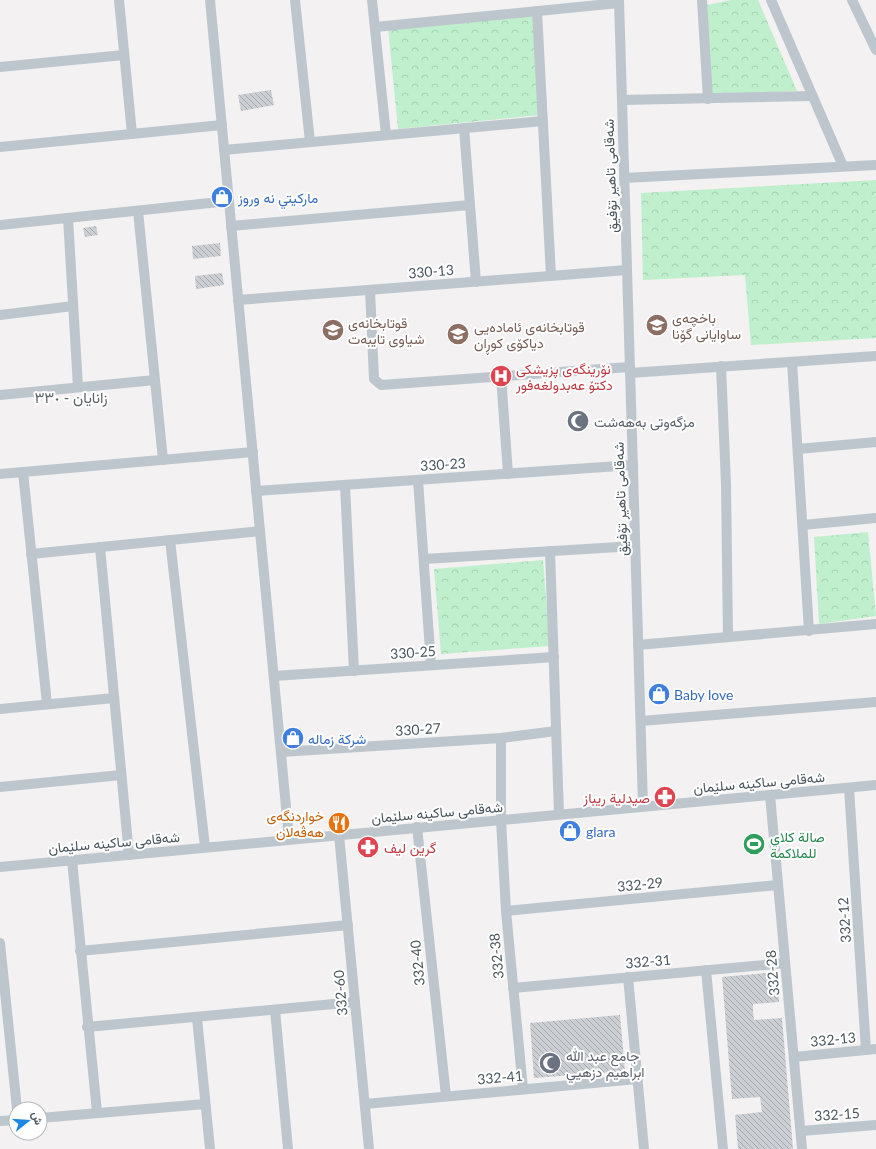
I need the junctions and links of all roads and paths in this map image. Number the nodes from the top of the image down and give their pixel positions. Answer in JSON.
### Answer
{"nodes":[{"id":1,"x":119,"y":0,"type":"edge"},
{"id":2,"x":210,"y":0,"type":"edge"},
{"id":3,"x":295,"y":0,"type":"edge"},
{"id":4,"x":372,"y":0,"type":"edge"},
{"id":5,"x":702,"y":0,"type":"edge"},
{"id":6,"x":771,"y":0,"type":"edge"},
{"id":7,"x":852,"y":0,"type":"edge"},
{"id":8,"x":619,"y":1,"type":"edge"},
{"id":9,"x":537,"y":11,"type":"junction"},
{"id":10,"x":375,"y":27,"type":"junction"},
{"id":11,"x":876,"y":50,"type":"edge"},
{"id":12,"x":124,"y":55,"type":"junction"},
{"id":13,"x":0,"y":67,"type":"edge"},
{"id":14,"x":812,"y":96,"type":"junction"},
{"id":15,"x":708,"y":99,"type":"junction"},
{"id":16,"x":622,"y":100,"type":"junction"},
{"id":17,"x":543,"y":121,"type":"junction"},
{"id":18,"x":222,"y":124,"type":"junction"},
{"id":19,"x":464,"y":128,"type":"junction"},
{"id":20,"x":132,"y":134,"type":"junction"},
{"id":21,"x":386,"y":135,"type":"junction"},
{"id":22,"x":310,"y":142,"type":"junction"},
{"id":23,"x":0,"y":147,"type":"edge"},
{"id":24,"x":224,"y":150,"type":"junction"},
{"id":25,"x":876,"y":165,"type":"edge"},
{"id":26,"x":843,"y":166,"type":"junction"},
{"id":27,"x":624,"y":178,"type":"junction"},
{"id":28,"x":229,"y":201,"type":"junction"},
{"id":29,"x":470,"y":205,"type":"junction"},
{"id":30,"x":138,"y":211,"type":"junction"},
{"id":31,"x":68,"y":218,"type":"junction"},
{"id":32,"x":0,"y":225,"type":"edge"},
{"id":33,"x":231,"y":226,"type":"junction"},
{"id":34,"x":627,"y":270,"type":"junction"},
{"id":35,"x":551,"y":276,"type":"junction"},
{"id":36,"x":476,"y":282,"type":"junction"},
{"id":37,"x":370,"y":290,"type":"junction"},
{"id":38,"x":238,"y":300,"type":"junction"},
{"id":39,"x":73,"y":306,"type":"junction"},
{"id":40,"x":0,"y":315,"type":"edge"},
{"id":41,"x":876,"y":356,"type":"edge"},
{"id":42,"x":792,"y":362,"type":"junction"},
{"id":43,"x":721,"y":366,"type":"junction"},
{"id":44,"x":630,"y":370,"type":"junction"},
{"id":45,"x":501,"y":376,"type":"junction"},
{"id":46,"x":155,"y":380,"type":"junction"},
{"id":47,"x":78,"y":387,"type":"junction"},
{"id":48,"x":0,"y":395,"type":"edge"},
{"id":49,"x":876,"y":442,"type":"edge"},
{"id":50,"x":798,"y":450,"type":"junction"},
{"id":51,"x":253,"y":452,"type":"junction"},
{"id":52,"x":163,"y":460,"type":"junction"},
{"id":53,"x":632,"y":465,"type":"junction"},
{"id":54,"x":23,"y":472,"type":"junction"},
{"id":55,"x":0,"y":474,"type":"edge"},
{"id":56,"x":508,"y":474,"type":"junction"},
{"id":57,"x":418,"y":480,"type":"junction"},
{"id":58,"x":345,"y":485,"type":"junction"},
{"id":59,"x":256,"y":491,"type":"junction"},
{"id":60,"x":876,"y":518,"type":"edge"},
{"id":61,"x":803,"y":525,"type":"junction"},
{"id":62,"x":260,"y":531,"type":"junction"},
{"id":63,"x":170,"y":540,"type":"junction"},
{"id":64,"x":635,"y":546,"type":"junction"},
{"id":65,"x":100,"y":547,"type":"junction"},
{"id":66,"x":550,"y":551,"type":"junction"},
{"id":67,"x":31,"y":554,"type":"junction"},
{"id":68,"x":424,"y":559,"type":"junction"},
{"id":69,"x":876,"y":624,"type":"edge"},
{"id":70,"x":809,"y":631,"type":"junction"},
{"id":71,"x":728,"y":637,"type":"junction"},
{"id":72,"x":638,"y":645,"type":"junction"},
{"id":73,"x":554,"y":657,"type":"junction"},
{"id":74,"x":431,"y":665,"type":"junction"},
{"id":75,"x":354,"y":671,"type":"junction"},
{"id":76,"x":274,"y":676,"type":"junction"},
{"id":77,"x":114,"y":698,"type":"junction"},
{"id":78,"x":876,"y":702,"type":"edge"},
{"id":79,"x":47,"y":704,"type":"junction"},
{"id":80,"x":0,"y":709,"type":"edge"},
{"id":81,"x":641,"y":721,"type":"junction"},
{"id":82,"x":556,"y":731,"type":"junction"},
{"id":83,"x":501,"y":738,"type":"junction"},
{"id":84,"x":281,"y":752,"type":"junction"},
{"id":85,"x":121,"y":775,"type":"junction"},
{"id":86,"x":876,"y":785,"type":"edge"},
{"id":87,"x":0,"y":787,"type":"edge"},
{"id":88,"x":849,"y":788,"type":"junction"},
{"id":89,"x":770,"y":795,"type":"junction"},
{"id":90,"x":643,"y":806,"type":"junction"},
{"id":91,"x":559,"y":814,"type":"junction"},
{"id":92,"x":501,"y":820,"type":"junction"},
{"id":93,"x":417,"y":827,"type":"junction"},
{"id":94,"x":339,"y":835,"type":"junction"},
{"id":95,"x":289,"y":839,"type":"junction"},
{"id":96,"x":205,"y":847,"type":"junction"},
{"id":97,"x":129,"y":855,"type":"junction"},
{"id":98,"x":72,"y":860,"type":"junction"},
{"id":99,"x":0,"y":867,"type":"edge"},
{"id":100,"x":778,"y":885,"type":"junction"},
{"id":101,"x":506,"y":911,"type":"junction"},
{"id":102,"x":348,"y":925,"type":"junction"},
{"id":103,"x":0,"y":943,"type":"edge"},
{"id":104,"x":80,"y":951,"type":"junction"},
{"id":105,"x":785,"y":963,"type":"junction"},
{"id":106,"x":706,"y":970,"type":"junction"},
{"id":107,"x":628,"y":977,"type":"junction"},
{"id":108,"x":513,"y":988,"type":"junction"},
{"id":109,"x":355,"y":1002,"type":"junction"},
{"id":110,"x":275,"y":1010,"type":"junction"},
{"id":111,"x":197,"y":1018,"type":"junction"},
{"id":112,"x":87,"y":1027,"type":"junction"},
{"id":113,"x":871,"y":1050,"type":"edge"},
{"id":114,"x":794,"y":1058,"type":"junction"},
{"id":115,"x":637,"y":1079,"type":"junction"},
{"id":116,"x":523,"y":1089,"type":"junction"},
{"id":117,"x":446,"y":1096,"type":"junction"},
{"id":118,"x":16,"y":1101,"type":"edge"},
{"id":119,"x":206,"y":1104,"type":"junction"},
{"id":120,"x":365,"y":1104,"type":"junction"},
{"id":121,"x":96,"y":1112,"type":"junction"},
{"id":122,"x":48,"y":1117,"type":"edge"},
{"id":123,"x":876,"y":1126,"type":"edge"},
{"id":124,"x":801,"y":1131,"type":"junction"},
{"id":125,"x":210,"y":1149,"type":"edge"},
{"id":126,"x":288,"y":1149,"type":"edge"},
{"id":127,"x":369,"y":1149,"type":"edge"},
{"id":128,"x":644,"y":1149,"type":"edge"},
{"id":129,"x":723,"y":1149,"type":"edge"},
{"id":130,"x":802,"y":1149,"type":"edge"}],
"edges":[{"from":1,"to":12,"type":"street"},
{"from":2,"to":18,"type":"street"},
{"from":3,"to":22,"type":"street"},
{"from":4,"to":10,"type":"street"},
{"from":5,"to":15,"type":"street"},
{"from":6,"to":14,"type":"street"},
{"from":7,"to":11,"type":"street"},
{"from":8,"to":9,"type":"street"},
{"from":8,"to":16,"type":"street","name":"شەقامی تاهیر تۆفیق"},
{"from":9,"to":10,"type":"street"},
{"from":9,"to":17,"type":"street"},
{"from":10,"to":21,"type":"street"},
{"from":12,"to":13,"type":"street"},
{"from":12,"to":20,"type":"street"},
{"from":14,"to":15,"type":"street"},
{"from":14,"to":26,"type":"street"},
{"from":15,"to":16,"type":"street"},
{"from":16,"to":27,"type":"street","name":"شەقامی تاهیر تۆفیق"},
{"from":17,"to":19,"type":"street"},
{"from":17,"to":35,"type":"street"},
{"from":18,"to":20,"type":"street"},
{"from":18,"to":24,"type":"street"},
{"from":19,"to":21,"type":"street"},
{"from":19,"to":29,"type":"street"},
{"from":20,"to":23,"type":"street"},
{"from":21,"to":22,"type":"street"},
{"from":22,"to":24,"type":"street"},
{"from":24,"to":28,"type":"street"},
{"from":25,"to":26,"type":"street"},
{"from":26,"to":27,"type":"street"},
{"from":27,"to":34,"type":"street","name":"شەقامی تاهیر تۆفیق"},
{"from":28,"to":30,"type":"street"},
{"from":28,"to":33,"type":"street"},
{"from":29,"to":33,"type":"street"},
{"from":29,"to":36,"type":"street"},
{"from":30,"to":31,"type":"street"},
{"from":30,"to":46,"type":"street"},
{"from":31,"to":32,"type":"street"},
{"from":31,"to":39,"type":"street"},
{"from":33,"to":38,"type":"street"},
{"from":34,"to":35,"type":"street","name":"330-13"},
{"from":34,"to":44,"type":"street","name":"شەقامی تاهیر تۆفیق"},
{"from":35,"to":36,"type":"street","name":"330-13"},
{"from":36,"to":37,"type":"street","name":"330-13"},
{"from":37,"to":38,"type":"street","name":"330-13"},
{"from":37,"to":45,"type":"street"},
{"from":38,"to":51,"type":"street"},
{"from":39,"to":40,"type":"street"},
{"from":39,"to":47,"type":"street"},
{"from":41,"to":42,"type":"street"},
{"from":42,"to":43,"type":"street"},
{"from":42,"to":50,"type":"street"},
{"from":43,"to":44,"type":"street"},
{"from":43,"to":71,"type":"street"},
{"from":44,"to":45,"type":"street"},
{"from":44,"to":53,"type":"street","name":"شەقامی تاهیر تۆفیق"},
{"from":45,"to":56,"type":"street"},
{"from":46,"to":47,"type":"street"},
{"from":46,"to":52,"type":"street"},
{"from":47,"to":48,"type":"street"},
{"from":49,"to":50,"type":"street"},
{"from":50,"to":61,"type":"street"},
{"from":51,"to":52,"type":"street"},
{"from":51,"to":59,"type":"street"},
{"from":52,"to":54,"type":"street"},
{"from":53,"to":56,"type":"street","name":"330-23"},
{"from":53,"to":64,"type":"street","name":"شەقامی تاهیر تۆفیق"},
{"from":54,"to":55,"type":"street"},
{"from":54,"to":67,"type":"street"},
{"from":56,"to":57,"type":"street","name":"330-23"},
{"from":57,"to":58,"type":"street","name":"330-23"},
{"from":57,"to":68,"type":"street"},
{"from":58,"to":59,"type":"street","name":"330-23"},
{"from":58,"to":75,"type":"street"},
{"from":59,"to":62,"type":"street"},
{"from":60,"to":61,"type":"street"},
{"from":61,"to":70,"type":"street"},
{"from":62,"to":63,"type":"street"},
{"from":62,"to":76,"type":"street"},
{"from":63,"to":65,"type":"street"},
{"from":63,"to":96,"type":"street"},
{"from":64,"to":66,"type":"street"},
{"from":64,"to":72,"type":"street","name":"شەقامی تاهیر تۆفیق"},
{"from":65,"to":67,"type":"street"},
{"from":65,"to":77,"type":"street"},
{"from":66,"to":68,"type":"street"},
{"from":66,"to":73,"type":"street"},
{"from":67,"to":79,"type":"street"},
{"from":68,"to":74,"type":"street"},
{"from":69,"to":70,"type":"street"},
{"from":70,"to":71,"type":"street"},
{"from":71,"to":72,"type":"street"},
{"from":72,"to":81,"type":"street","name":"شەقامی تاهیر تۆفیق"},
{"from":73,"to":74,"type":"street","name":"330-25"},
{"from":73,"to":82,"type":"street"},
{"from":74,"to":75,"type":"street","name":"330-25"},
{"from":75,"to":76,"type":"street","name":"330-25"},
{"from":76,"to":84,"type":"street"},
{"from":77,"to":79,"type":"street"},
{"from":77,"to":85,"type":"street"},
{"from":78,"to":81,"type":"street"},
{"from":79,"to":80,"type":"street"},
{"from":81,"to":90,"type":"street","name":"شەقامی تاهیر تۆفیق"},
{"from":82,"to":83,"type":"street","name":"330-27"},
{"from":82,"to":91,"type":"street"},
{"from":83,"to":84,"type":"street","name":"330-27"},
{"from":83,"to":92,"type":"street","name":"332-38"},
{"from":84,"to":95,"type":"street"},
{"from":85,"to":87,"type":"street"},
{"from":85,"to":97,"type":"street"},
{"from":86,"to":88,"type":"street","name":"شەقامی ساکینە سلێمان"},
{"from":88,"to":89,"type":"street","name":"شەقامی ساکینە سلێمان"},
{"from":88,"to":113,"type":"street","name":"332-12"},
{"from":89,"to":90,"type":"street","name":"شەقامی ساکینە سلێمان"},
{"from":89,"to":100,"type":"street","name":"332-28"},
{"from":90,"to":91,"type":"street","name":"شەقامی ساکینە سلێمان"},
{"from":91,"to":92,"type":"street","name":"شەقامی ساکینە سلێمان"},
{"from":92,"to":93,"type":"street","name":"شەقامی ساکینە سلێمان"},
{"from":92,"to":101,"type":"street","name":"332-38"},
{"from":93,"to":94,"type":"street","name":"شەقامی ساکینە سلێمان"},
{"from":93,"to":117,"type":"street","name":"332-40"},
{"from":94,"to":95,"type":"street","name":"شەقامی ساکینە سلێمان"},
{"from":94,"to":102,"type":"street","name":"332-60"},
{"from":95,"to":96,"type":"street","name":"شەقامی ساکینە سلێمان"},
{"from":96,"to":97,"type":"street","name":"شەقامی ساکینە سلێمان"},
{"from":97,"to":98,"type":"street","name":"شەقامی ساکینە سلێمان"},
{"from":98,"to":99,"type":"street","name":"شەقامی ساکینە سلێمان"},
{"from":98,"to":104,"type":"street"},
{"from":100,"to":101,"type":"street","name":"332-29"},
{"from":100,"to":105,"type":"street","name":"332-28"},
{"from":101,"to":108,"type":"street","name":"332-38"},
{"from":102,"to":104,"type":"street"},
{"from":102,"to":109,"type":"street","name":"332-60"},
{"from":103,"to":118,"type":"street"},
{"from":104,"to":112,"type":"street"},
{"from":105,"to":106,"type":"street","name":"332-31"},
{"from":105,"to":114,"type":"street","name":"332-28"},
{"from":106,"to":107,"type":"street","name":"332-31"},
{"from":106,"to":129,"type":"street"},
{"from":107,"to":108,"type":"street","name":"332-31"},
{"from":107,"to":115,"type":"street"},
{"from":108,"to":116,"type":"street","name":"332-38"},
{"from":109,"to":110,"type":"street"},
{"from":109,"to":120,"type":"street","name":"332-60"},
{"from":110,"to":111,"type":"street"},
{"from":110,"to":126,"type":"street"},
{"from":111,"to":112,"type":"street"},
{"from":111,"to":119,"type":"street"},
{"from":112,"to":121,"type":"street"},
{"from":113,"to":114,"type":"street","name":"332-13"},
{"from":114,"to":124,"type":"street","name":"332-28"},
{"from":115,"to":116,"type":"street","name":"332-41"},
{"from":115,"to":128,"type":"street"},
{"from":116,"to":117,"type":"street","name":"332-41"},
{"from":117,"to":120,"type":"street","name":"332-41"},
{"from":119,"to":121,"type":"street"},
{"from":119,"to":125,"type":"street"},
{"from":120,"to":127,"type":"street","name":"332-60"},
{"from":121,"to":122,"type":"street"},
{"from":123,"to":124,"type":"street","name":"332-15"},
{"from":124,"to":130,"type":"street","name":"332-28"}]}
